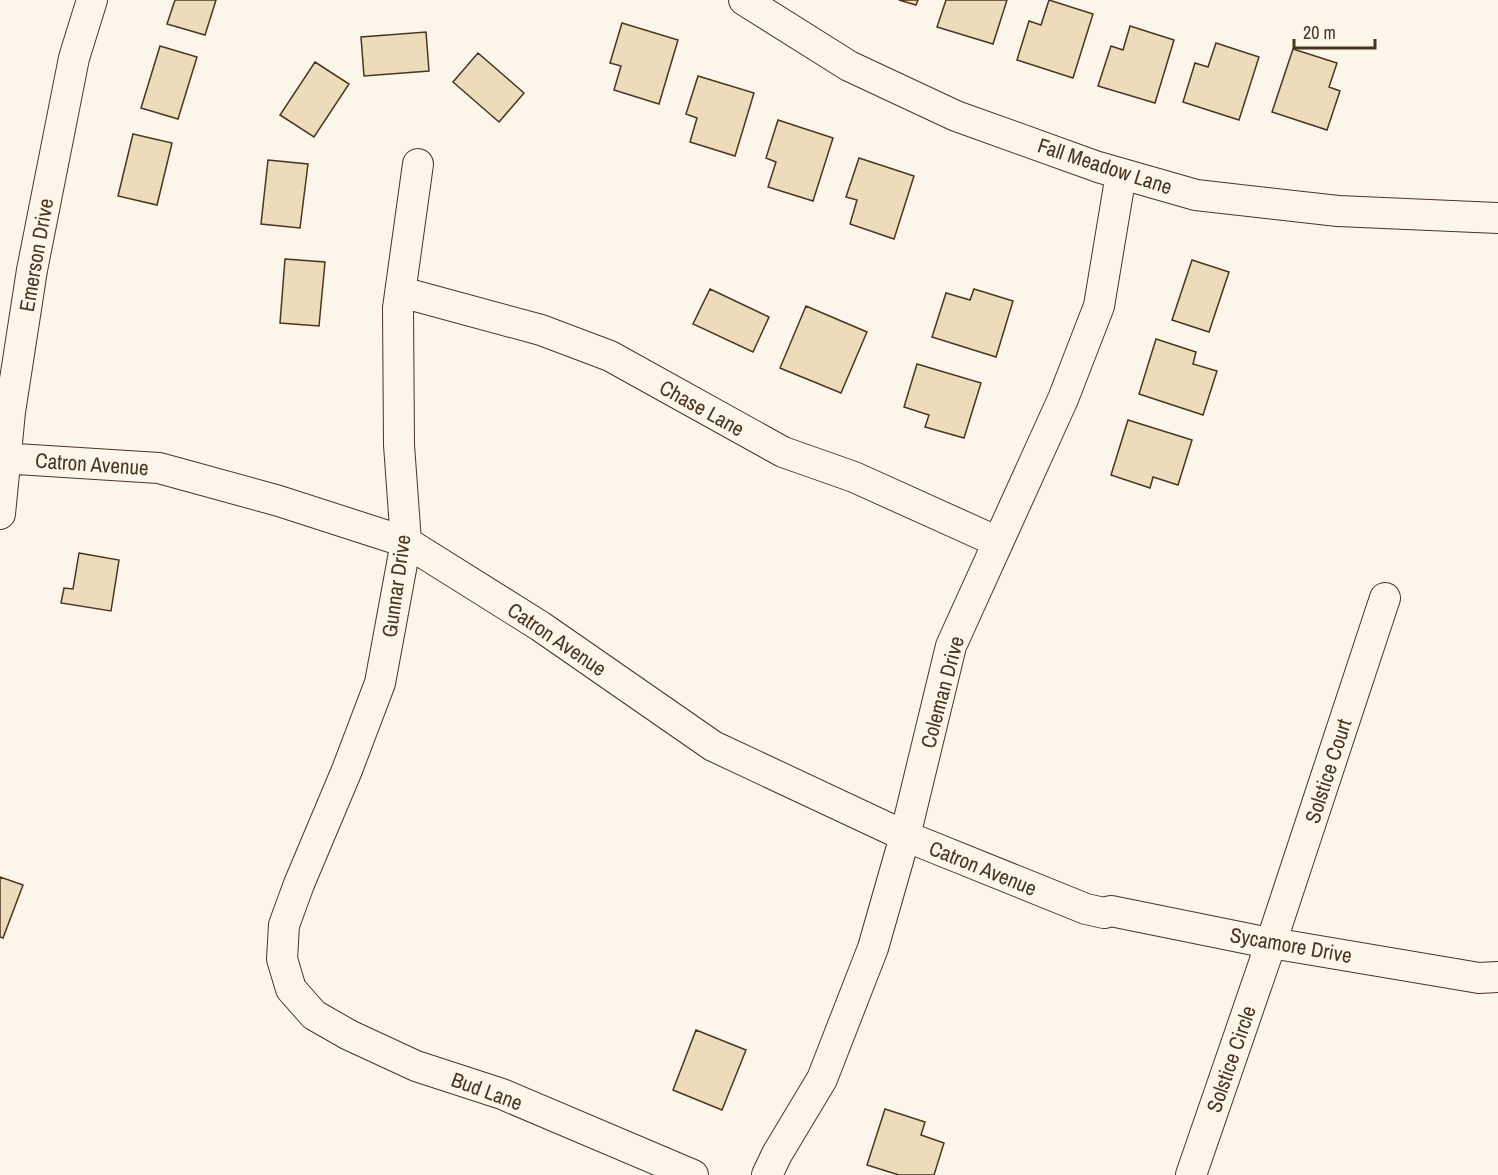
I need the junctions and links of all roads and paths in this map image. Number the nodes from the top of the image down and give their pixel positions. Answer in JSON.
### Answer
{"nodes":[{"id":1,"x":92,"y":0,"type":"edge"},
{"id":2,"x":744,"y":0,"type":"edge"},
{"id":3,"x":418,"y":164,"type":"dead end"},
{"id":4,"x":1121,"y":174,"type":"junction"},
{"id":5,"x":1498,"y":218,"type":"edge"},
{"id":6,"x":400,"y":291,"type":"junction"},
{"id":7,"x":3,"y":458,"type":"edge"},
{"id":8,"x":0,"y":514,"type":"edge"},
{"id":9,"x":406,"y":542,"type":"junction"},
{"id":10,"x":998,"y":542,"type":"junction"},
{"id":11,"x":1385,"y":598,"type":"dead end"},
{"id":12,"x":905,"y":836,"type":"junction"},
{"id":13,"x":1086,"y":909,"type":"joint"},
{"id":14,"x":1272,"y":943,"type":"junction"},
{"id":15,"x":1498,"y":977,"type":"edge"},
{"id":16,"x":291,"y":989,"type":"joint"},
{"id":17,"x":693,"y":1175,"type":"edge"},
{"id":18,"x":767,"y":1175,"type":"edge"},
{"id":19,"x":1191,"y":1175,"type":"edge"}],
"edges":[{"from":1,"to":7,"type":"street","name":"Emerson Drive"},
{"from":2,"to":4,"type":"street","name":"Fall Meadow Lane"},
{"from":3,"to":6,"type":"street","name":"Gunnar Drive"},
{"from":4,"to":5,"type":"street","name":"Fall Meadow Lane"},
{"from":4,"to":10,"type":"street","name":"Coleman Drive"},
{"from":6,"to":9,"type":"street","name":"Gunnar Drive"},
{"from":6,"to":10,"type":"street","name":"Chase Lane"},
{"from":7,"to":8,"type":"street","name":"Emerson Drive"},
{"from":7,"to":9,"type":"street","name":"Catron Avenue"},
{"from":9,"to":12,"type":"street","name":"Catron Avenue"},
{"from":9,"to":16,"type":"street","name":"Gunnar Drive"},
{"from":10,"to":12,"type":"street","name":"Coleman Drive"},
{"from":11,"to":14,"type":"street","name":"Solstice Court"},
{"from":12,"to":13,"type":"street","name":"Catron Avenue"},
{"from":12,"to":18,"type":"street","name":"Coleman Drive"},
{"from":13,"to":14,"type":"street","name":"Sycamore Drive"},
{"from":14,"to":15,"type":"street","name":"Sycamore Drive"},
{"from":14,"to":19,"type":"street","name":"Solstice Circle"},
{"from":16,"to":17,"type":"street","name":"Bud Lane"}]}
